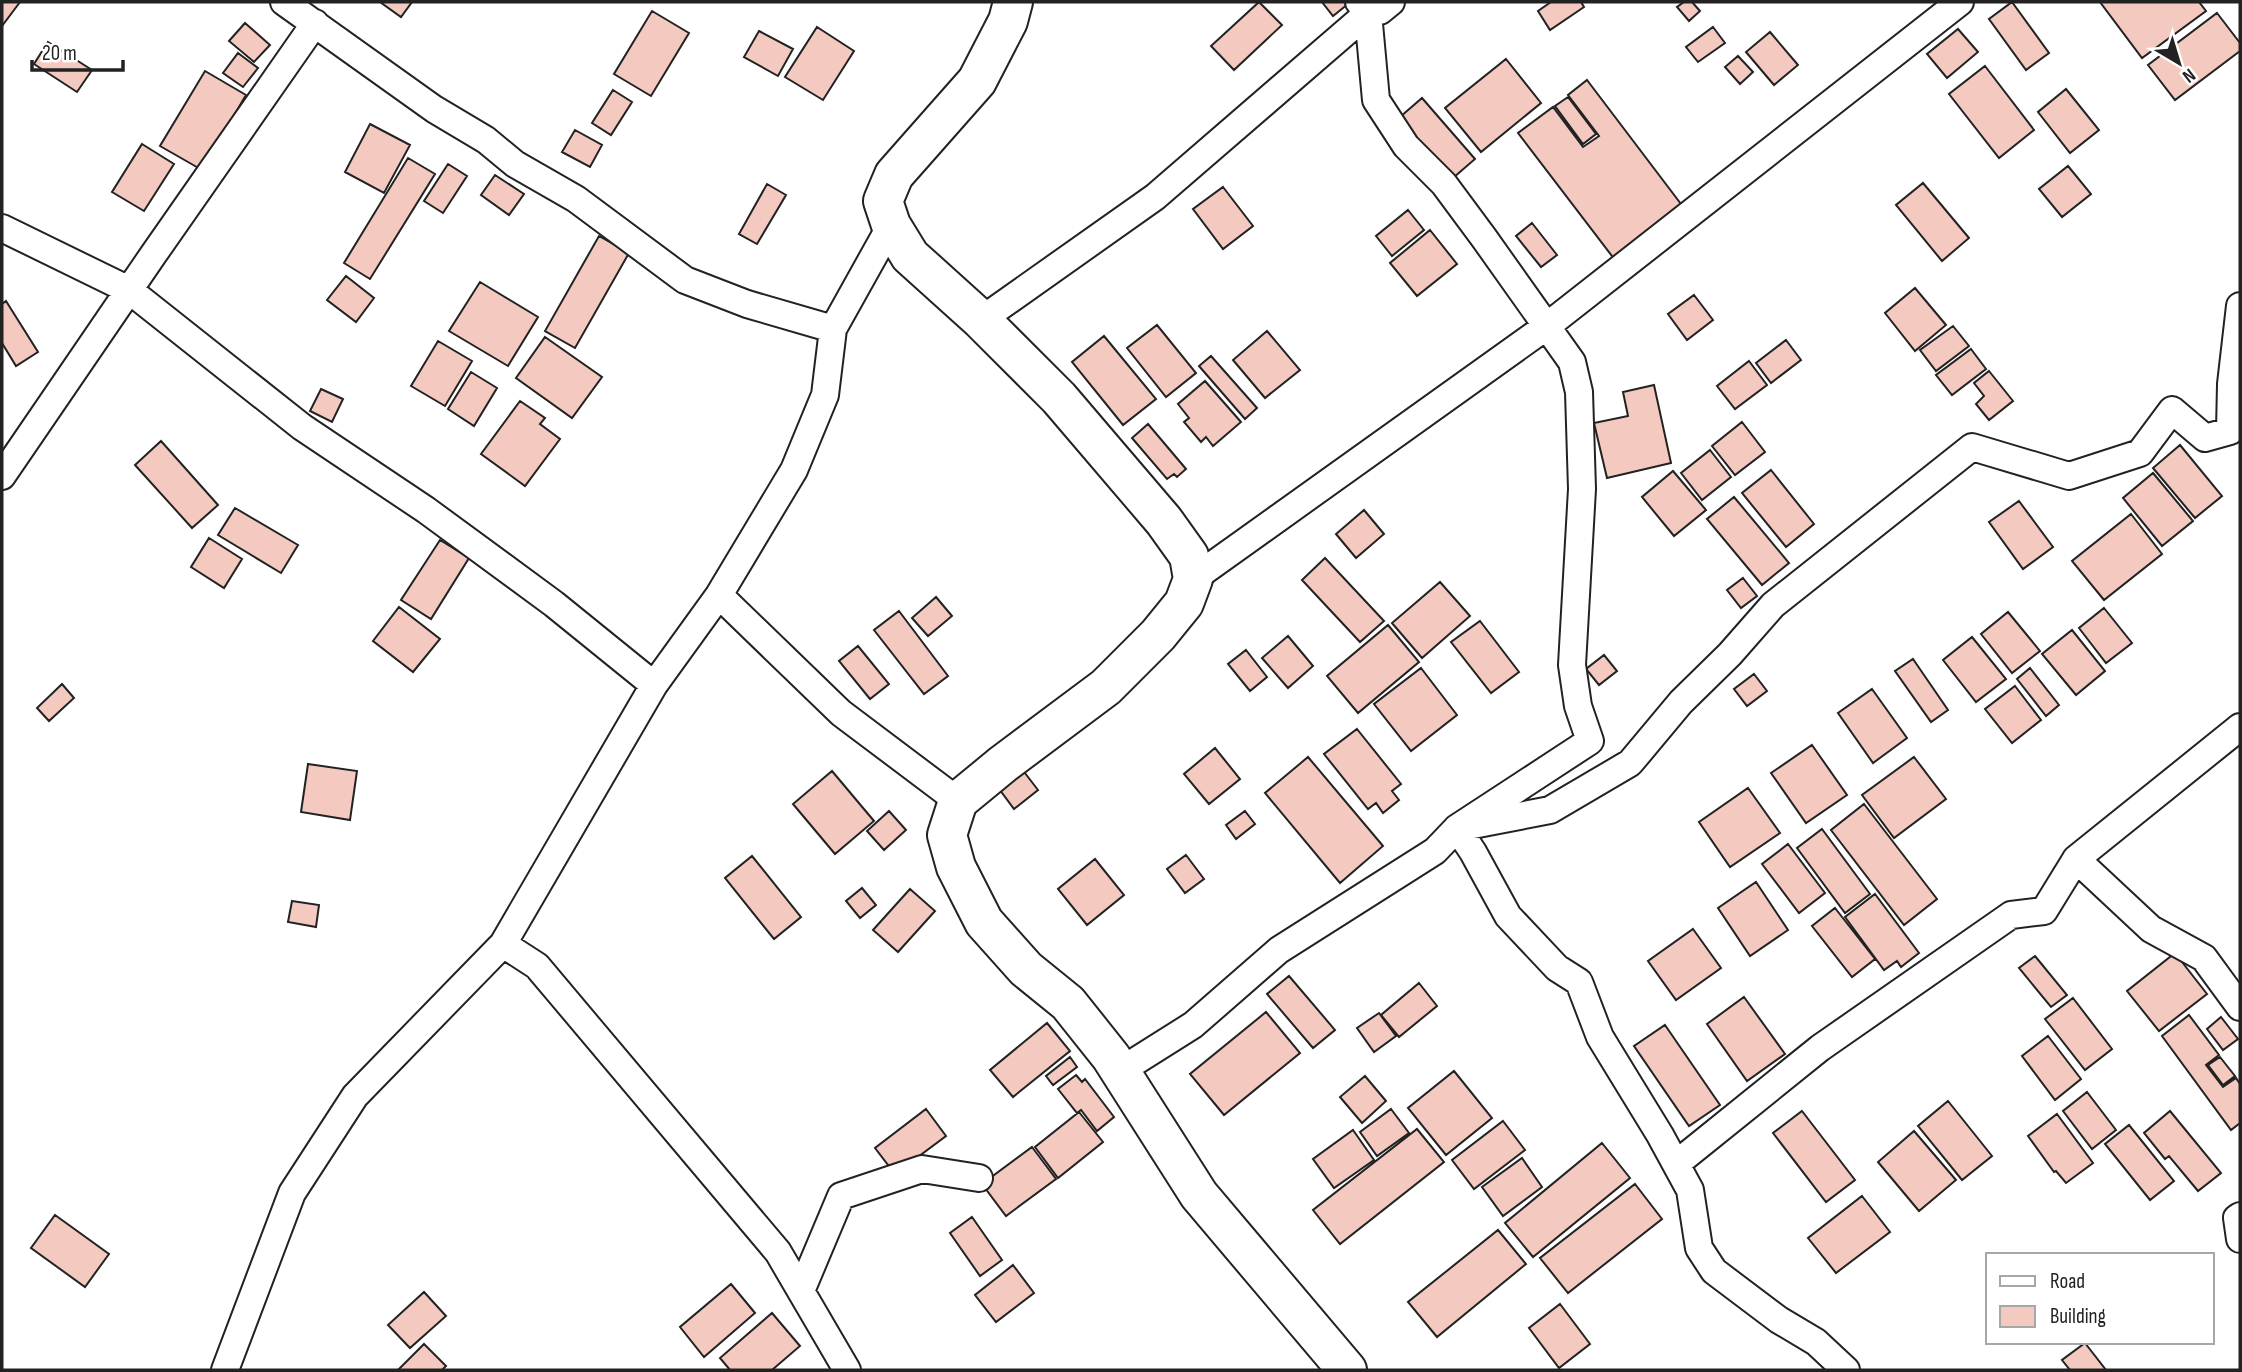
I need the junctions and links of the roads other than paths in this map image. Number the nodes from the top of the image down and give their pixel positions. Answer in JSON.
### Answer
{"nodes":[{"id":1,"x":284,"y":2,"type":"edge"},
{"id":2,"x":1960,"y":2,"type":"edge"},
{"id":3,"x":1372,"y":5,"type":"edge"},
{"id":4,"x":1003,"y":8,"type":"edge"},
{"id":5,"x":315,"y":23,"type":"junction"},
{"id":6,"x":891,"y":225,"type":"junction"},
{"id":7,"x":2,"y":228,"type":"edge"},
{"id":8,"x":129,"y":290,"type":"junction"},
{"id":9,"x":2240,"y":306,"type":"edge"},
{"id":10,"x":981,"y":320,"type":"junction"},
{"id":11,"x":1547,"y":326,"type":"junction"},
{"id":12,"x":833,"y":329,"type":"junction"},
{"id":13,"x":2237,"y":358,"type":"edge"},
{"id":14,"x":2,"y":476,"type":"edge"},
{"id":15,"x":1193,"y":579,"type":"junction"},
{"id":16,"x":719,"y":595,"type":"junction"},
{"id":17,"x":654,"y":685,"type":"junction"},
{"id":18,"x":2240,"y":727,"type":"edge"},
{"id":19,"x":958,"y":801,"type":"junction"},
{"id":20,"x":1457,"y":828,"type":"junction"},
{"id":21,"x":2076,"y":859,"type":"junction"},
{"id":22,"x":503,"y":944,"type":"junction"},
{"id":23,"x":2240,"y":1007,"type":"edge"},
{"id":24,"x":1120,"y":1071,"type":"junction"},
{"id":25,"x":1676,"y":1164,"type":"junction"},
{"id":26,"x":979,"y":1178,"type":"dead end"},
{"id":27,"x":2240,"y":1216,"type":"edge"},
{"id":28,"x":2240,"y":1239,"type":"edge"},
{"id":29,"x":801,"y":1292,"type":"junction"},
{"id":30,"x":225,"y":1370,"type":"edge"},
{"id":31,"x":847,"y":1370,"type":"edge"},
{"id":32,"x":1347,"y":1370,"type":"edge"},
{"id":33,"x":1846,"y":1370,"type":"edge"}],
"edges":[{"from":1,"to":5,"type":"street"},
{"from":2,"to":11,"type":"street"},
{"from":3,"to":10,"type":"street"},
{"from":3,"to":11,"type":"street"},
{"from":4,"to":6,"type":"street"},
{"from":5,"to":8,"type":"street"},
{"from":5,"to":12,"type":"street"},
{"from":6,"to":10,"type":"street"},
{"from":6,"to":12,"type":"street"},
{"from":7,"to":8,"type":"street"},
{"from":8,"to":14,"type":"street"},
{"from":8,"to":17,"type":"street"},
{"from":9,"to":13,"type":"street"},
{"from":10,"to":15,"type":"street"},
{"from":11,"to":15,"type":"street"},
{"from":11,"to":20,"type":"street"},
{"from":12,"to":16,"type":"street"},
{"from":13,"to":20,"type":"street"},
{"from":15,"to":19,"type":"street"},
{"from":16,"to":17,"type":"street"},
{"from":16,"to":19,"type":"street"},
{"from":17,"to":22,"type":"street"},
{"from":18,"to":21,"type":"street"},
{"from":19,"to":24,"type":"street"},
{"from":20,"to":24,"type":"street"},
{"from":20,"to":25,"type":"street"},
{"from":21,"to":23,"type":"street"},
{"from":21,"to":25,"type":"street"},
{"from":22,"to":29,"type":"street"},
{"from":22,"to":30,"type":"street"},
{"from":24,"to":32,"type":"street"},
{"from":25,"to":33,"type":"street"},
{"from":26,"to":29,"type":"street"},
{"from":27,"to":28,"type":"street"},
{"from":29,"to":31,"type":"street"}]}
